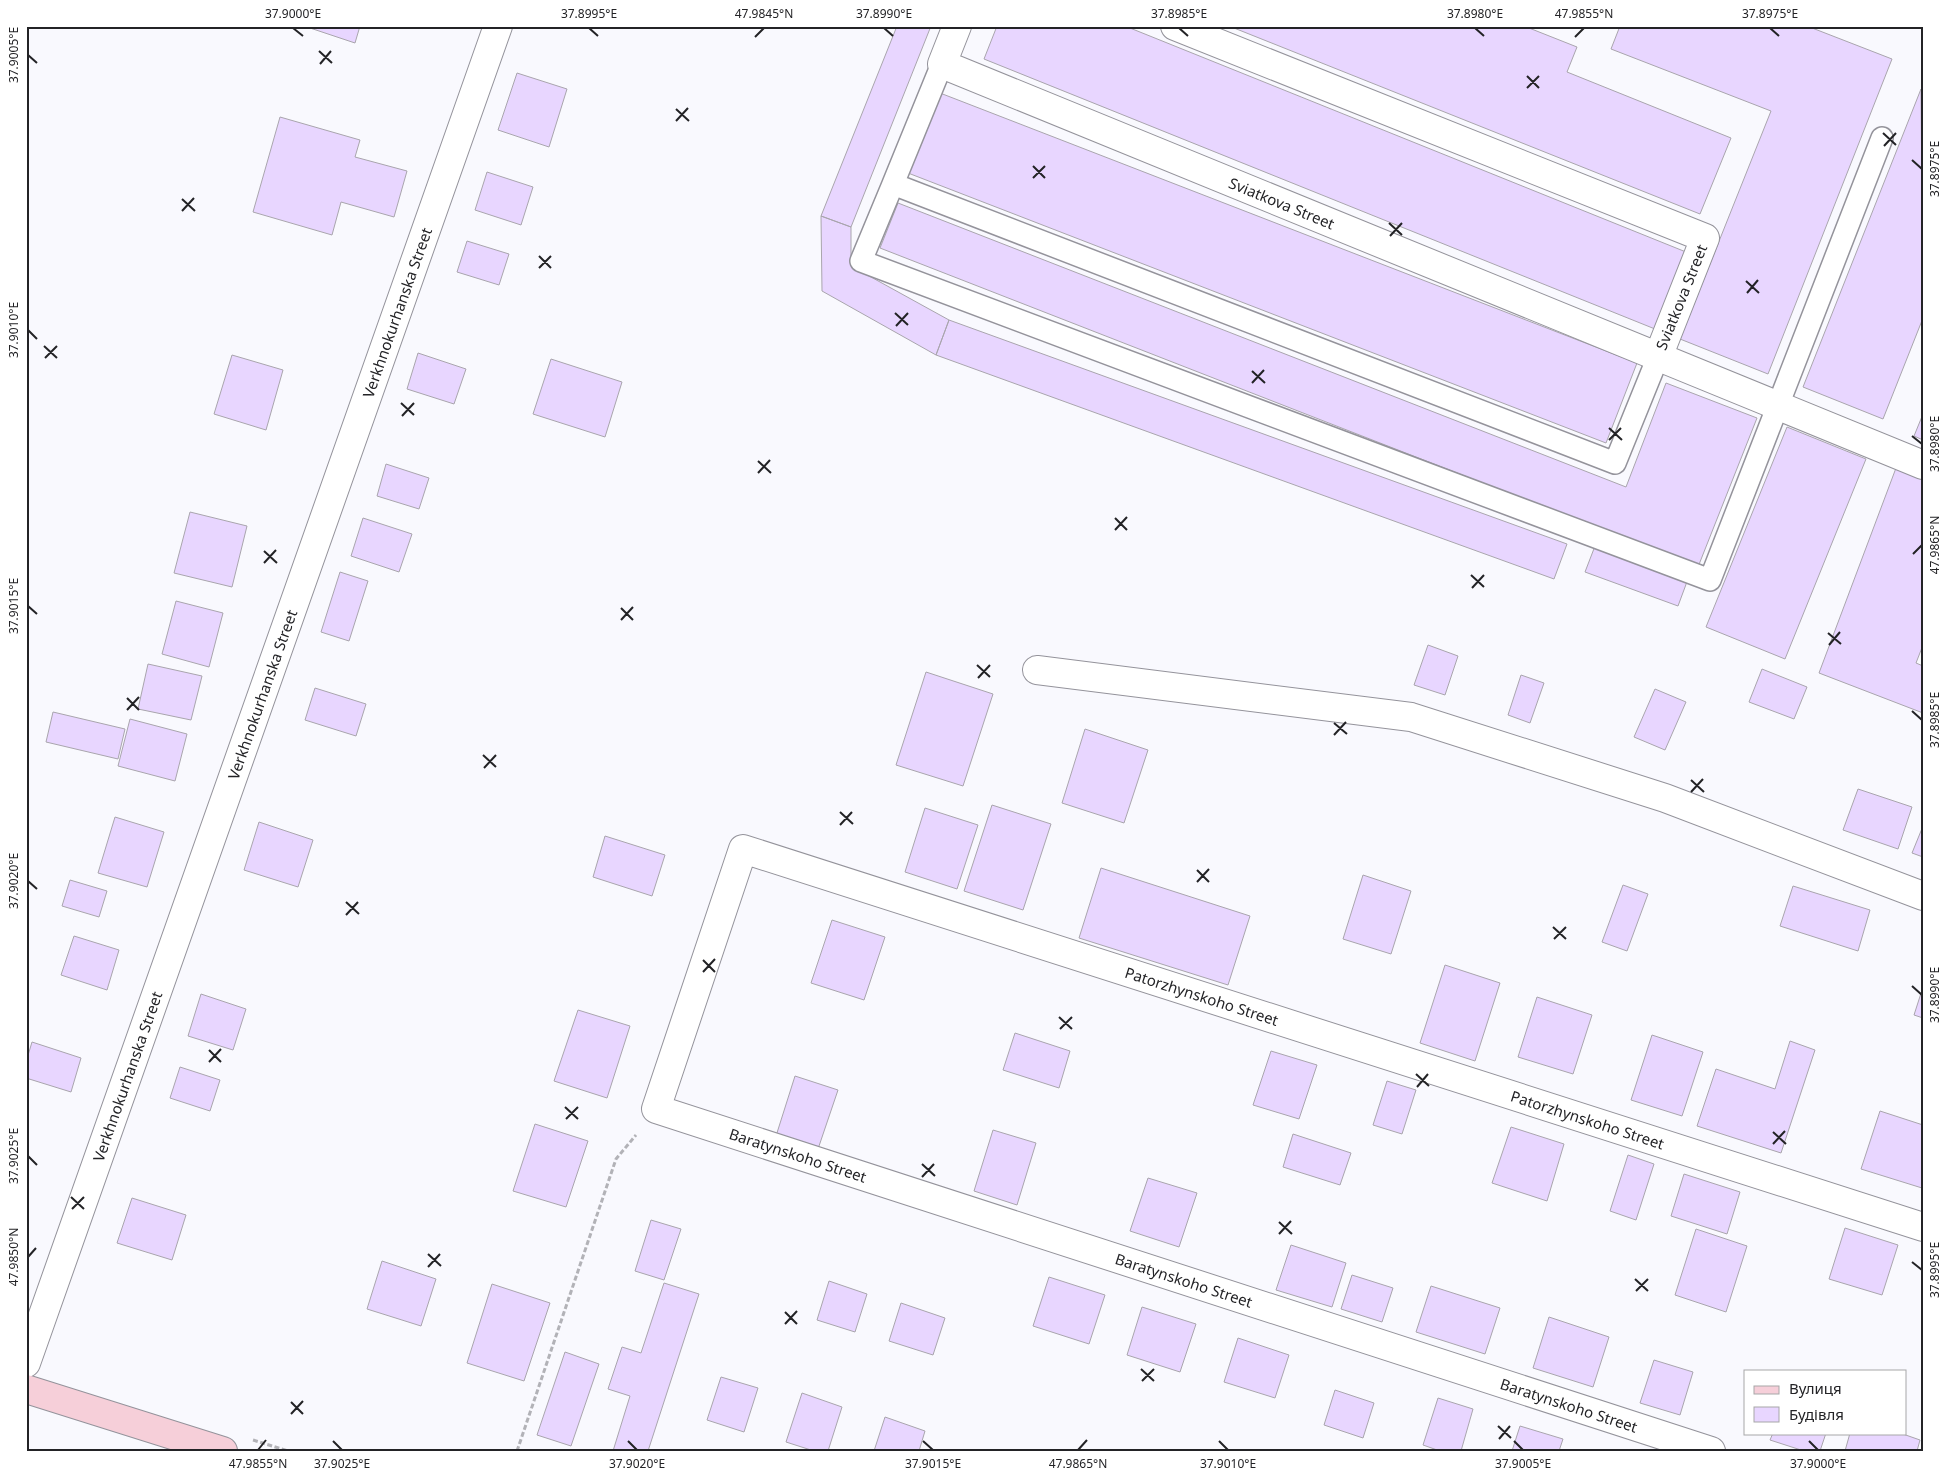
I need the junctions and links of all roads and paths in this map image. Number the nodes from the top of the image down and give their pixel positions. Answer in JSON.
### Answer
{"nodes":[{"id":1,"x":498,"y":26,"type":"edge"},
{"id":2,"x":957,"y":26,"type":"edge"},
{"id":3,"x":1176,"y":26,"type":"edge"},
{"id":4,"x":942,"y":64,"type":"junction"},
{"id":5,"x":1882,"y":138,"type":"dead end"},
{"id":6,"x":893,"y":184,"type":"junction"},
{"id":7,"x":1658,"y":357,"type":"junction"},
{"id":8,"x":1779,"y":406,"type":"junction"},
{"id":9,"x":1923,"y":465,"type":"edge"},
{"id":10,"x":1037,"y":670,"type":"dead end"},
{"id":11,"x":1923,"y":896,"type":"edge"},
{"id":12,"x":656,"y":1109,"type":"junction"},
{"id":13,"x":1923,"y":1227,"type":"edge"},
{"id":14,"x":26,"y":1363,"type":"edge"},
{"id":15,"x":26,"y":1389,"type":"edge"},
{"id":16,"x":224,"y":1451,"type":"edge"},
{"id":17,"x":517,"y":1451,"type":"edge"},
{"id":18,"x":1711,"y":1451,"type":"edge"}],
"edges":[{"from":1,"to":14,"type":"street","name":"Verkhnokurhanska Street"},
{"from":2,"to":4,"type":"street"},
{"from":3,"to":7,"type":"street","name":"Sviatkova Street"},
{"from":4,"to":6,"type":"lane"},
{"from":4,"to":7,"type":"street","name":"Sviatkova Street"},
{"from":5,"to":8,"type":"lane"},
{"from":6,"to":7,"type":"lane"},
{"from":6,"to":8,"type":"lane"},
{"from":7,"to":8,"type":"street","name":"Sviatkova Street"},
{"from":8,"to":9,"type":"street","name":"Sviatkova Street"},
{"from":10,"to":11,"type":"street"},
{"from":12,"to":13,"type":"street","name":"Patorzhynskoho Street"},
{"from":12,"to":17,"type":"path"},
{"from":12,"to":18,"type":"street","name":"Baratynskoho Street"},
{"from":15,"to":16,"type":"main road"}]}
